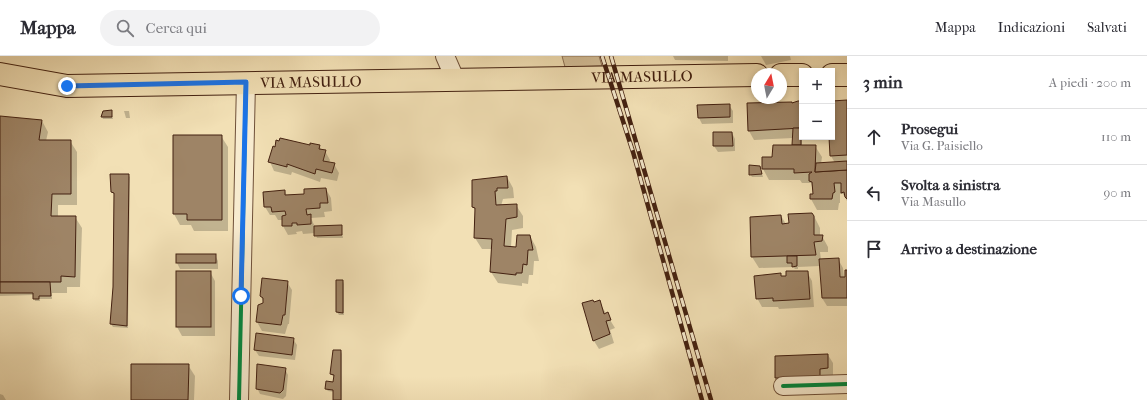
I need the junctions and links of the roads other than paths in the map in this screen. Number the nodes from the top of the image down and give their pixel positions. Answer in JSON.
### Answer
{"nodes":[{"id":1,"x":445,"y":56,"type":"edge"},
{"id":2,"x":0,"y":74,"type":"edge"},
{"id":3,"x":751,"y":75,"type":"edge"},
{"id":4,"x":787,"y":75,"type":"edge"},
{"id":5,"x":799,"y":75,"type":"edge"},
{"id":6,"x":835,"y":75,"type":"edge"},
{"id":7,"x":847,"y":75,"type":"edge"},
{"id":8,"x":455,"y":79,"type":"junction"},
{"id":9,"x":246,"y":82,"type":"junction"},
{"id":10,"x":847,"y":384,"type":"edge"},
{"id":11,"x":783,"y":386,"type":"dead end"},
{"id":12,"x":239,"y":400,"type":"edge"}],
"edges":[{"from":1,"to":8,"type":"street"},
{"from":2,"to":9,"type":"main road","name":"VIA MASULLO"},
{"from":3,"to":8,"type":"main road","name":"VIA MASULLO"},
{"from":4,"to":5,"type":"main road"},
{"from":6,"to":7,"type":"main road"},
{"from":8,"to":9,"type":"main road","name":"VIA MASULLO"},
{"from":9,"to":12,"type":"street"},
{"from":10,"to":11,"type":"street"}]}
